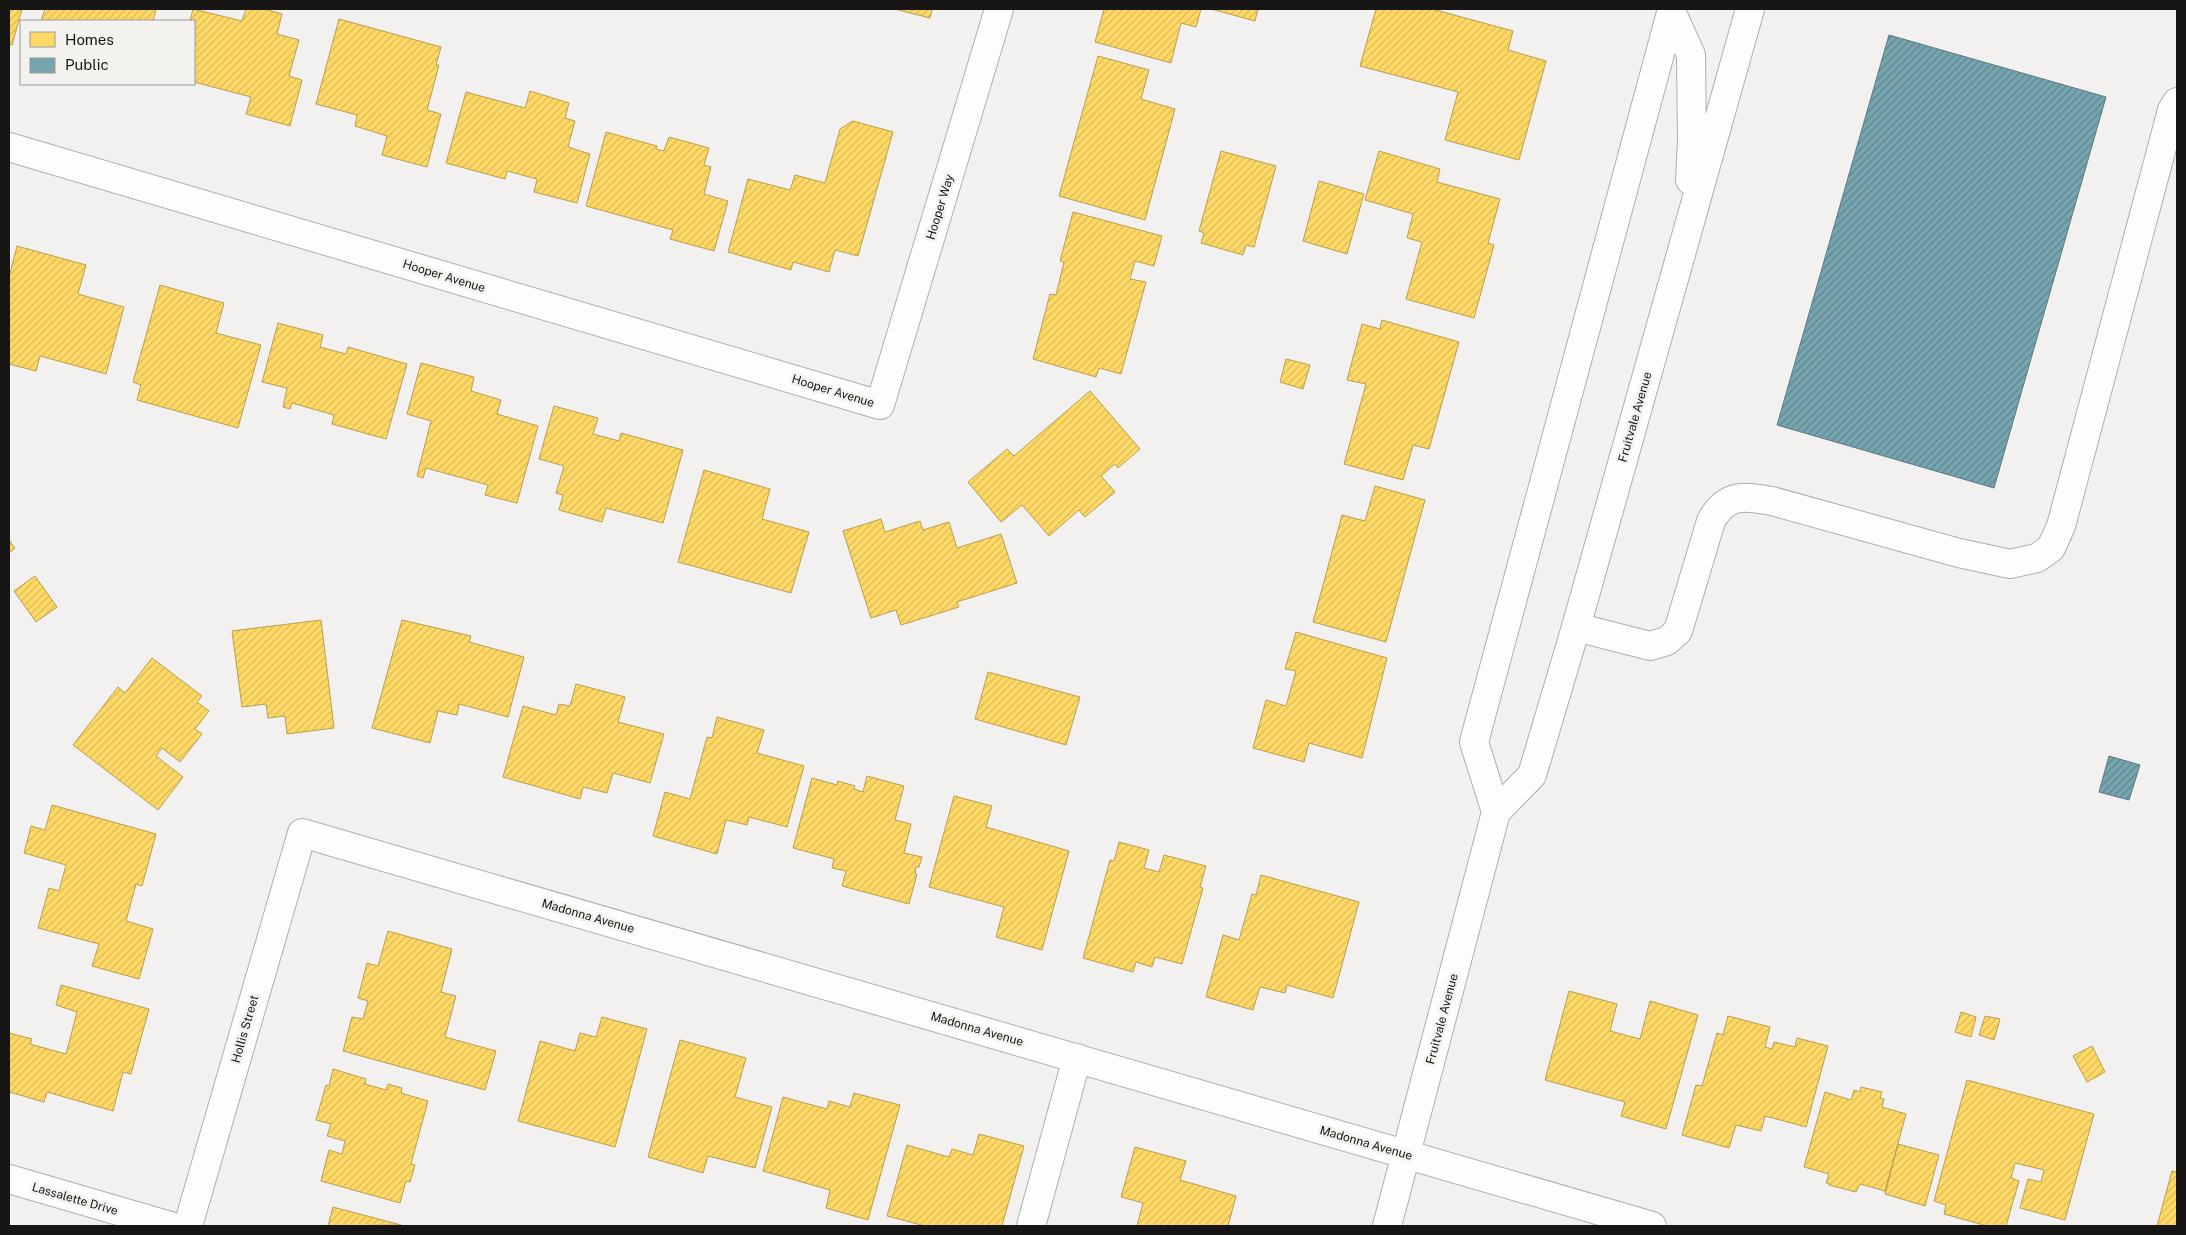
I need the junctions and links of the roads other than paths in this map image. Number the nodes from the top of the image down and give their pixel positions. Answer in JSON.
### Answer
{"nodes":[{"id":1,"x":999,"y":9,"type":"edge"},
{"id":2,"x":1669,"y":9,"type":"edge"},
{"id":3,"x":1750,"y":9,"type":"edge"},
{"id":4,"x":2177,"y":102,"type":"edge"},
{"id":5,"x":9,"y":147,"type":"edge"},
{"id":6,"x":1687,"y":234,"type":"junction"},
{"id":7,"x":880,"y":405,"type":"joint"},
{"id":8,"x":1576,"y":627,"type":"junction"},
{"id":9,"x":1496,"y":812,"type":"junction"},
{"id":10,"x":302,"y":833,"type":"joint"},
{"id":11,"x":1077,"y":1058,"type":"junction"},
{"id":12,"x":1407,"y":1155,"type":"junction"},
{"id":13,"x":9,"y":1179,"type":"edge"},
{"id":14,"x":170,"y":1226,"type":"edge"},
{"id":15,"x":188,"y":1226,"type":"edge"},
{"id":16,"x":1031,"y":1226,"type":"edge"},
{"id":17,"x":1387,"y":1226,"type":"edge"},
{"id":18,"x":1652,"y":1226,"type":"edge"}],
"edges":[{"from":1,"to":7,"type":"street","name":"Hooper Way"},
{"from":2,"to":6,"type":"street"},
{"from":2,"to":9,"type":"street"},
{"from":3,"to":6,"type":"street","name":"Fruitvale Avenue"},
{"from":4,"to":8,"type":"street"},
{"from":5,"to":7,"type":"street","name":"Hooper Avenue"},
{"from":6,"to":8,"type":"street","name":"Fruitvale Avenue"},
{"from":8,"to":9,"type":"street","name":"Fruitvale Avenue"},
{"from":9,"to":12,"type":"street","name":"Fruitvale Avenue"},
{"from":10,"to":11,"type":"street","name":"Madonna Avenue"},
{"from":10,"to":15,"type":"street","name":"Hollis Street"},
{"from":11,"to":12,"type":"street","name":"Madonna Avenue"},
{"from":11,"to":16,"type":"street"},
{"from":12,"to":17,"type":"street","name":"Fruitvale Avenue"},
{"from":12,"to":18,"type":"street","name":"Madonna Avenue"},
{"from":13,"to":14,"type":"street","name":"Lassalette Drive"}]}
